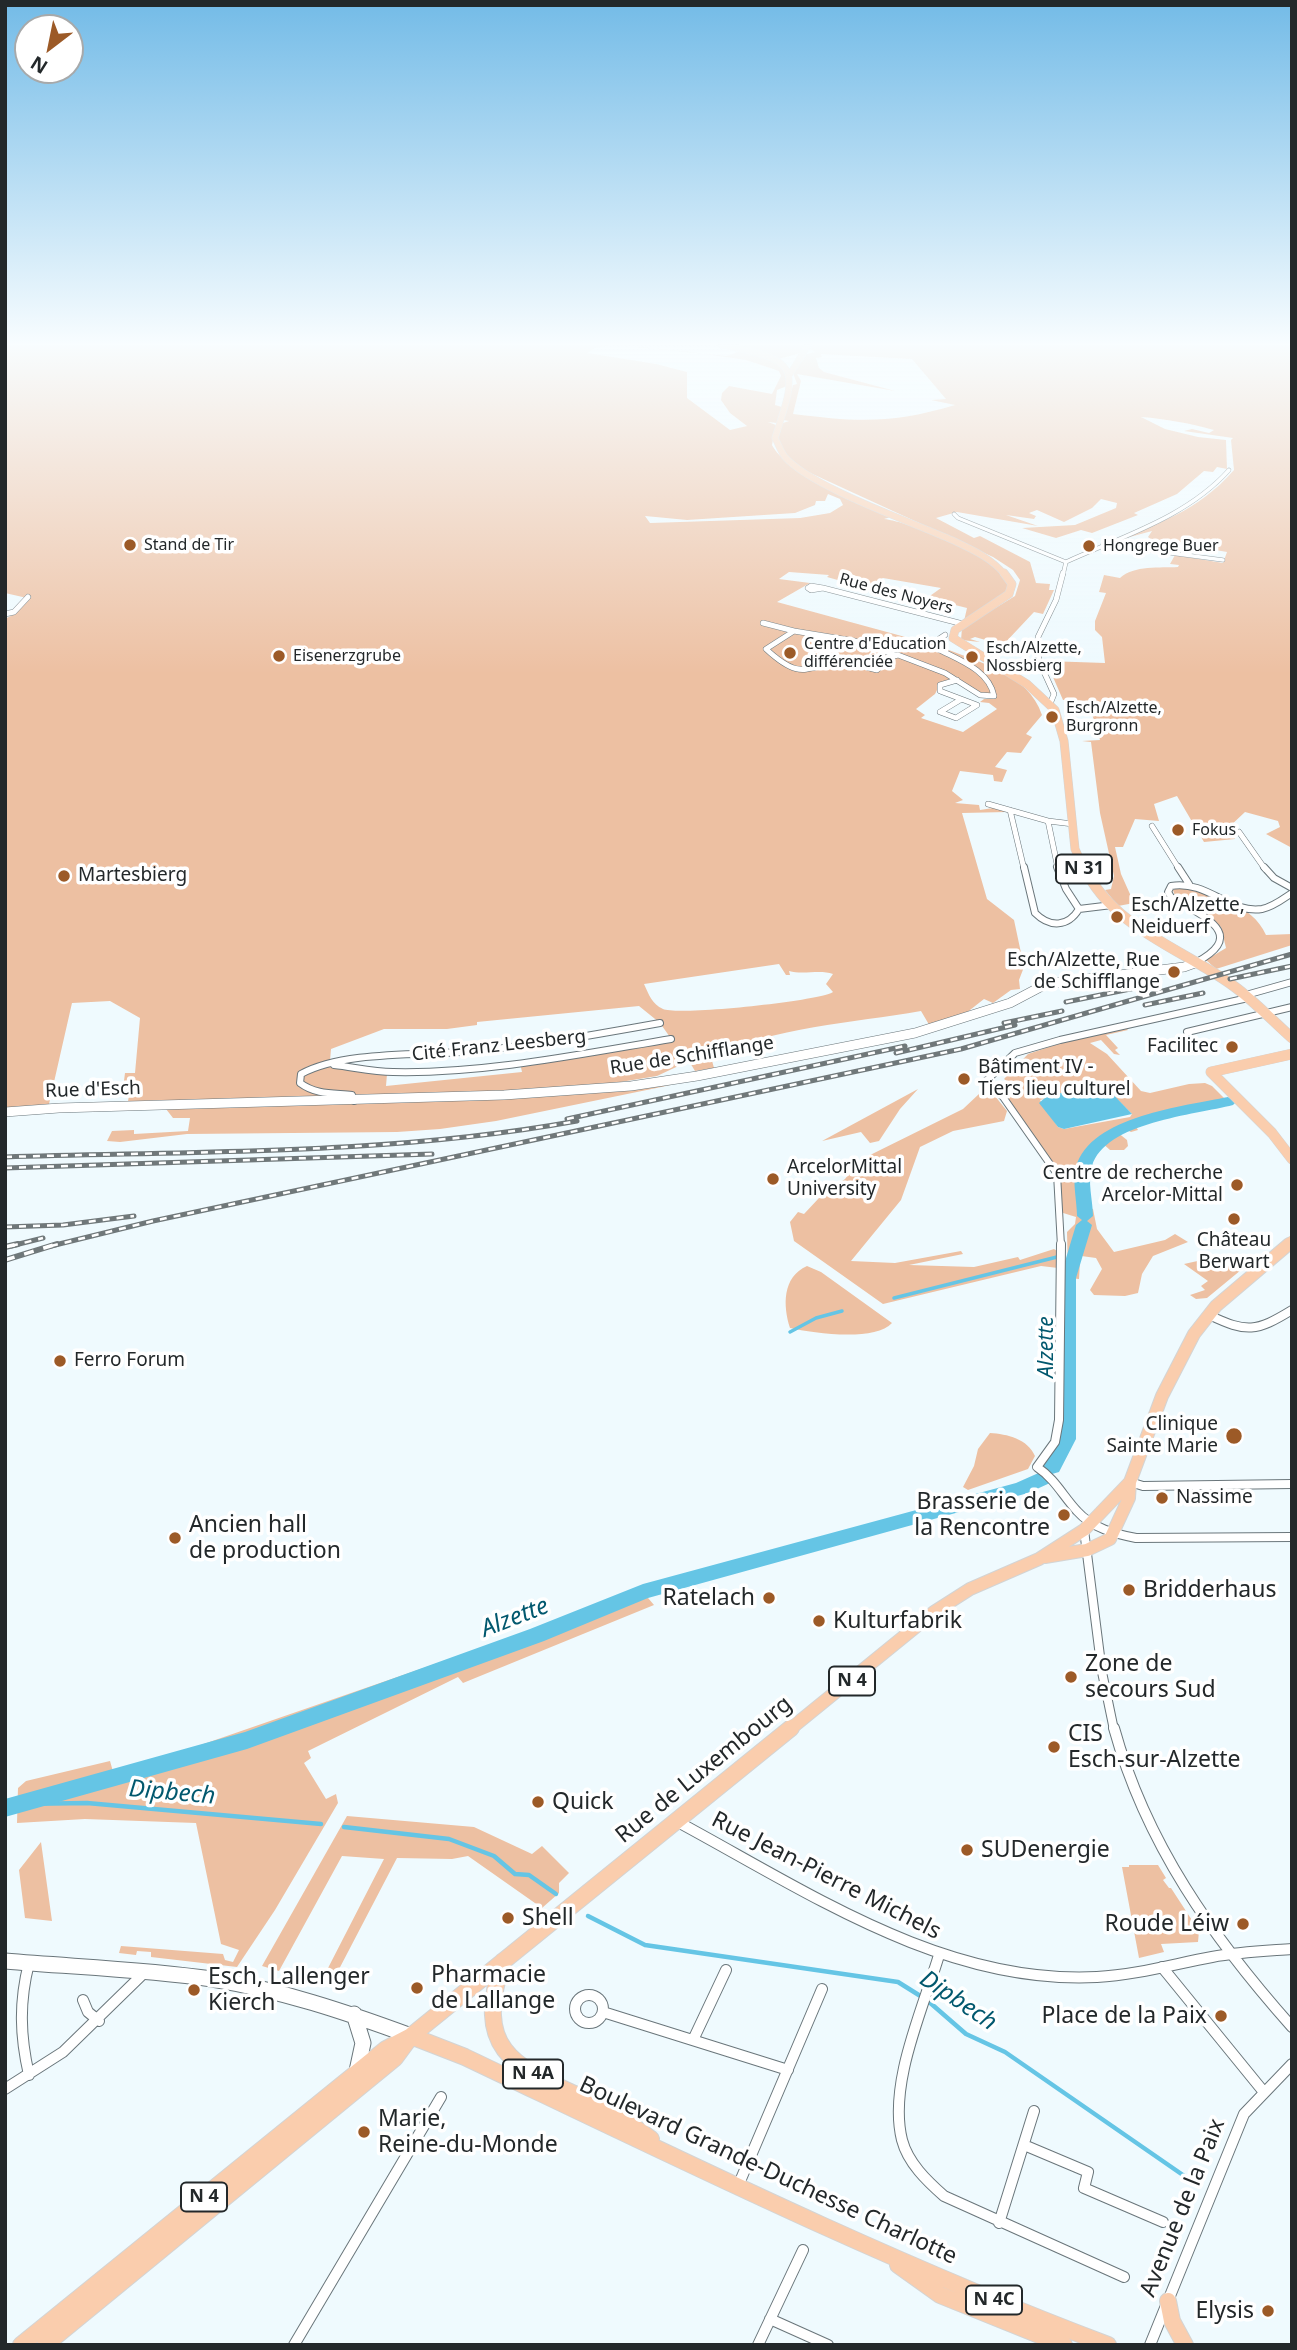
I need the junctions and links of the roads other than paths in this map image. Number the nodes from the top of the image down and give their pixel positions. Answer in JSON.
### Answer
{"nodes":[{"id":1,"x":781,"y":455,"type":"edge"},
{"id":2,"x":1226,"y":471,"type":"dead end"},
{"id":3,"x":954,"y":514,"type":"dead end"},
{"id":4,"x":1103,"y":544,"type":"junction"},
{"id":5,"x":1223,"y":560,"type":"dead end"},
{"id":6,"x":1066,"y":562,"type":"junction"},
{"id":7,"x":823,"y":588,"type":"dead end"},
{"id":8,"x":28,"y":597,"type":"dead end"},
{"id":9,"x":5,"y":614,"type":"edge"},
{"id":10,"x":764,"y":623,"type":"dead end"},
{"id":11,"x":963,"y":625,"type":"junction"},
{"id":12,"x":794,"y":631,"type":"junction"},
{"id":13,"x":945,"y":635,"type":"dead end"},
{"id":14,"x":956,"y":643,"type":"junction"},
{"id":15,"x":943,"y":645,"type":"junction"},
{"id":16,"x":895,"y":655,"type":"junction"},
{"id":17,"x":957,"y":680,"type":"junction"},
{"id":18,"x":1048,"y":697,"type":"junction"},
{"id":19,"x":960,"y":700,"type":"junction"},
{"id":20,"x":988,"y":804,"type":"dead end"},
{"id":21,"x":1010,"y":810,"type":"junction"},
{"id":22,"x":1048,"y":821,"type":"junction"},
{"id":23,"x":1073,"y":824,"type":"junction"},
{"id":24,"x":1152,"y":826,"type":"dead end"},
{"id":25,"x":1239,"y":832,"type":"dead end"},
{"id":26,"x":1189,"y":884,"type":"junction"},
{"id":27,"x":1292,"y":890,"type":"edge"},
{"id":28,"x":1112,"y":905,"type":"junction"},
{"id":29,"x":1079,"y":909,"type":"junction"},
{"id":30,"x":1195,"y":963,"type":"junction"},
{"id":31,"x":1292,"y":982,"type":"edge"},
{"id":32,"x":1247,"y":996,"type":"junction"},
{"id":33,"x":1292,"y":1007,"type":"edge"},
{"id":34,"x":1266,"y":1015,"type":"junction"},
{"id":35,"x":660,"y":1023,"type":"dead end"},
{"id":36,"x":1187,"y":1032,"type":"dead end"},
{"id":37,"x":1292,"y":1038,"type":"edge"},
{"id":38,"x":671,"y":1039,"type":"dead end"},
{"id":39,"x":1292,"y":1054,"type":"edge"},
{"id":40,"x":330,"y":1065,"type":"junction"},
{"id":41,"x":354,"y":1101,"type":"junction"},
{"id":42,"x":182,"y":1105,"type":"joint"},
{"id":43,"x":5,"y":1112,"type":"edge"},
{"id":44,"x":1292,"y":1159,"type":"edge"},
{"id":45,"x":1292,"y":1241,"type":"edge"},
{"id":46,"x":1292,"y":1310,"type":"edge"},
{"id":47,"x":1208,"y":1314,"type":"junction"},
{"id":48,"x":1130,"y":1482,"type":"junction"},
{"id":49,"x":1292,"y":1484,"type":"edge"},
{"id":50,"x":1088,"y":1527,"type":"junction"},
{"id":51,"x":1114,"y":1533,"type":"junction"},
{"id":52,"x":1292,"y":1537,"type":"edge"},
{"id":53,"x":1087,"y":1550,"type":"junction"},
{"id":54,"x":1039,"y":1559,"type":"junction"},
{"id":55,"x":677,"y":1822,"type":"junction"},
{"id":56,"x":1292,"y":1949,"type":"edge"},
{"id":57,"x":1229,"y":1954,"type":"junction"},
{"id":58,"x":939,"y":1955,"type":"junction"},
{"id":59,"x":5,"y":1961,"type":"edge"},
{"id":60,"x":503,"y":1961,"type":"junction"},
{"id":61,"x":29,"y":1963,"type":"junction"},
{"id":62,"x":1163,"y":1967,"type":"junction"},
{"id":63,"x":726,"y":1970,"type":"dead end"},
{"id":64,"x":145,"y":1971,"type":"junction"},
{"id":65,"x":822,"y":1989,"type":"dead end"},
{"id":66,"x":83,"y":2000,"type":"dead end"},
{"id":67,"x":603,"y":2012,"type":"dead end"},
{"id":68,"x":354,"y":2014,"type":"junction"},
{"id":69,"x":99,"y":2021,"type":"junction"},
{"id":70,"x":1292,"y":2027,"type":"edge"},
{"id":71,"x":411,"y":2036,"type":"junction"},
{"id":72,"x":693,"y":2040,"type":"junction"},
{"id":73,"x":1292,"y":2064,"type":"edge"},
{"id":74,"x":788,"y":2070,"type":"junction"},
{"id":75,"x":356,"y":2073,"type":"junction"},
{"id":76,"x":29,"y":2075,"type":"junction"},
{"id":77,"x":5,"y":2089,"type":"edge"},
{"id":78,"x":1263,"y":2091,"type":"junction"},
{"id":79,"x":441,"y":2097,"type":"dead end"},
{"id":80,"x":1034,"y":2111,"type":"dead end"},
{"id":81,"x":1024,"y":2145,"type":"junction"},
{"id":82,"x":676,"y":2157,"type":"junction"},
{"id":83,"x":737,"y":2186,"type":"junction"},
{"id":84,"x":1163,"y":2222,"type":"dead end"},
{"id":85,"x":999,"y":2223,"type":"junction"},
{"id":86,"x":803,"y":2250,"type":"dead end"},
{"id":87,"x":881,"y":2253,"type":"junction"},
{"id":88,"x":1124,"y":2277,"type":"dead end"},
{"id":89,"x":1168,"y":2301,"type":"junction"},
{"id":90,"x":770,"y":2319,"type":"junction"},
{"id":91,"x":21,"y":2345,"type":"edge"},
{"id":92,"x":44,"y":2345,"type":"edge"},
{"id":93,"x":294,"y":2345,"type":"edge"},
{"id":94,"x":758,"y":2345,"type":"edge"},
{"id":95,"x":828,"y":2345,"type":"edge"},
{"id":96,"x":1064,"y":2345,"type":"edge"},
{"id":97,"x":1108,"y":2345,"type":"edge"},
{"id":98,"x":1150,"y":2345,"type":"edge"},
{"id":99,"x":1185,"y":2345,"type":"edge"}],
"edges":[{"from":1,"to":11,"type":"main road"},
{"from":2,"to":4,"type":"street"},
{"from":3,"to":6,"type":"street"},
{"from":4,"to":5,"type":"street"},
{"from":4,"to":6,"type":"street"},
{"from":6,"to":18,"type":"street"},
{"from":7,"to":11,"type":"street","name":"Rue des Noyers"},
{"from":8,"to":9,"type":"street"},
{"from":10,"to":12,"type":"street"},
{"from":11,"to":14,"type":"main road"},
{"from":12,"to":16,"type":"street"},
{"from":12,"to":16,"type":"street"},
{"from":13,"to":15,"type":"street"},
{"from":14,"to":15,"type":"street"},
{"from":14,"to":18,"type":"main road"},
{"from":15,"to":17,"type":"street"},
{"from":16,"to":17,"type":"street"},
{"from":17,"to":19,"type":"street"},
{"from":18,"to":23,"type":"main road","number":"N 31"},
{"from":19,"to":19,"type":"street"},
{"from":20,"to":21,"type":"street"},
{"from":21,"to":22,"type":"street"},
{"from":21,"to":29,"type":"street"},
{"from":22,"to":23,"type":"street"},
{"from":22,"to":29,"type":"street"},
{"from":23,"to":28,"type":"main road","number":"N 31"},
{"from":24,"to":26,"type":"street"},
{"from":25,"to":27,"type":"street"},
{"from":26,"to":27,"type":"street"},
{"from":26,"to":30,"type":"street"},
{"from":28,"to":29,"type":"street"},
{"from":28,"to":30,"type":"main road","number":"N 31"},
{"from":30,"to":32,"type":"main road","number":"N 31"},
{"from":30,"to":41,"type":"street","name":"Rue de Schifflange"},
{"from":31,"to":32,"type":"street"},
{"from":32,"to":34,"type":"main road","number":"N 31"},
{"from":32,"to":50,"type":"street"},
{"from":33,"to":34,"type":"street"},
{"from":34,"to":36,"type":"street"},
{"from":34,"to":37,"type":"main road","number":"N 31"},
{"from":35,"to":40,"type":"street","name":"Cité Franz Leesberg"},
{"from":38,"to":40,"type":"street","name":"Cité Franz Leesberg"},
{"from":39,"to":44,"type":"main road"},
{"from":40,"to":41,"type":"street","name":"Cité Franz Leesberg"},
{"from":41,"to":42,"type":"street","name":"Rue de Schifflange"},
{"from":42,"to":43,"type":"street","name":"Rue d'Esch"},
{"from":45,"to":47,"type":"main road","number":"N 4"},
{"from":46,"to":47,"type":"street"},
{"from":47,"to":48,"type":"main road","number":"N 4"},
{"from":48,"to":49,"type":"street"},
{"from":48,"to":50,"type":"main road","number":"N 4"},
{"from":48,"to":51,"type":"main road","number":"N 4"},
{"from":50,"to":51,"type":"street"},
{"from":50,"to":53,"type":"street"},
{"from":50,"to":54,"type":"main road","number":"N 4"},
{"from":51,"to":52,"type":"street"},
{"from":51,"to":53,"type":"main road","number":"N 4"},
{"from":53,"to":54,"type":"main road","number":"N 4"},
{"from":53,"to":57,"type":"street"},
{"from":54,"to":55,"type":"main road","name":"Rue de Luxembourg","number":"N 4"},
{"from":55,"to":58,"type":"street","name":"Rue Jean-Pierre Michels"},
{"from":55,"to":60,"type":"main road","name":"Rue de Luxembourg","number":"N 4"},
{"from":56,"to":57,"type":"street","name":"Rue Jean-Pierre Michels"},
{"from":57,"to":62,"type":"street","name":"Rue Jean-Pierre Michels"},
{"from":57,"to":70,"type":"street"},
{"from":58,"to":62,"type":"street","name":"Rue Jean-Pierre Michels"},
{"from":58,"to":85,"type":"street"},
{"from":59,"to":61,"type":"street"},
{"from":60,"to":71,"type":"main road","name":"Rue de Luxembourg","number":"N 4"},
{"from":60,"to":82,"type":"main road","number":"N 4A"},
{"from":61,"to":64,"type":"street"},
{"from":61,"to":76,"type":"street"},
{"from":62,"to":78,"type":"street"},
{"from":63,"to":72,"type":"street"},
{"from":64,"to":68,"type":"street"},
{"from":64,"to":69,"type":"street"},
{"from":65,"to":74,"type":"street"},
{"from":66,"to":69,"type":"street"},
{"from":67,"to":72,"type":"street"},
{"from":68,"to":71,"type":"street"},
{"from":68,"to":75,"type":"street"},
{"from":69,"to":76,"type":"street"},
{"from":71,"to":75,"type":"main road","name":"Rue de Luxembourg","number":"N 4"},
{"from":71,"to":82,"type":"main road","name":"Boulevard Grande-Duchesse Charlotte","number":"N 4C"},
{"from":71,"to":92,"type":"main road","name":"Rue de Luxembourg","number":"N 4"},
{"from":72,"to":74,"type":"street"},
{"from":73,"to":78,"type":"street"},
{"from":74,"to":83,"type":"street"},
{"from":75,"to":91,"type":"main road","name":"Rue de Luxembourg","number":"N 4"},
{"from":76,"to":77,"type":"street"},
{"from":78,"to":89,"type":"street","name":"Avenue de la Paix"},
{"from":79,"to":93,"type":"street"},
{"from":80,"to":81,"type":"street"},
{"from":81,"to":84,"type":"street"},
{"from":81,"to":85,"type":"street"},
{"from":82,"to":83,"type":"main road","name":"Boulevard Grande-Duchesse Charlotte","number":"N 4C"},
{"from":83,"to":87,"type":"main road","name":"Boulevard Grande-Duchesse Charlotte","number":"N 4C"},
{"from":85,"to":88,"type":"street"},
{"from":86,"to":90,"type":"street"},
{"from":87,"to":96,"type":"main road","number":"N 4C"},
{"from":87,"to":97,"type":"main road","name":"Boulevard Grande-Duchesse Charlotte","number":"N 4C"},
{"from":89,"to":98,"type":"street","name":"Avenue de la Paix"},
{"from":89,"to":99,"type":"main road"},
{"from":90,"to":94,"type":"street"},
{"from":90,"to":95,"type":"street"}]}
